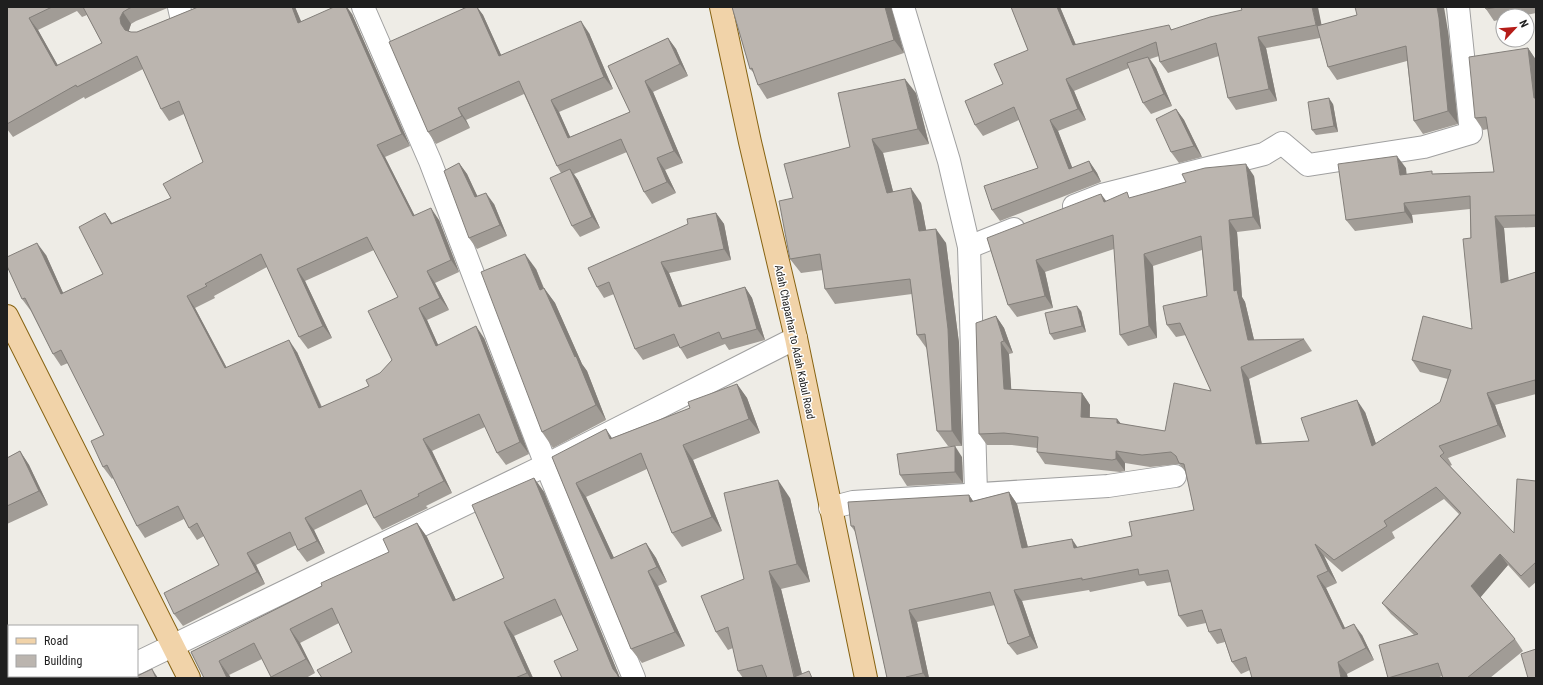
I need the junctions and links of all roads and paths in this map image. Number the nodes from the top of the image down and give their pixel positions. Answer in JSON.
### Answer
{"nodes":[{"id":1,"x":363,"y":7,"type":"edge"},
{"id":2,"x":721,"y":7,"type":"edge"},
{"id":3,"x":903,"y":7,"type":"edge"},
{"id":4,"x":1458,"y":7,"type":"edge"},
{"id":5,"x":1058,"y":212,"type":"edge"},
{"id":6,"x":1036,"y":221,"type":"edge"},
{"id":7,"x":969,"y":247,"type":"junction"},
{"id":8,"x":7,"y":316,"type":"edge"},
{"id":9,"x":796,"y":338,"type":"junction"},
{"id":10,"x":546,"y":464,"type":"junction"},
{"id":11,"x":1175,"y":476,"type":"dead end"},
{"id":12,"x":976,"y":493,"type":"junction"},
{"id":13,"x":830,"y":508,"type":"junction"},
{"id":14,"x":173,"y":645,"type":"junction"},
{"id":15,"x":138,"y":662,"type":"edge"},
{"id":16,"x":189,"y":678,"type":"edge"},
{"id":17,"x":634,"y":678,"type":"edge"},
{"id":18,"x":866,"y":678,"type":"edge"}],
"edges":[{"from":1,"to":10,"type":"street"},
{"from":2,"to":9,"type":"main road","name":"Adah Chaparhar to Adah Kabul Road"},
{"from":3,"to":7,"type":"street"},
{"from":4,"to":5,"type":"street"},
{"from":6,"to":7,"type":"street"},
{"from":7,"to":12,"type":"street"},
{"from":8,"to":14,"type":"main road"},
{"from":9,"to":10,"type":"street"},
{"from":9,"to":13,"type":"main road","name":"Adah Chaparhar to Adah Kabul Road"},
{"from":10,"to":14,"type":"street"},
{"from":10,"to":17,"type":"street"},
{"from":11,"to":12,"type":"street"},
{"from":12,"to":13,"type":"street"},
{"from":13,"to":18,"type":"main road","name":"Adah Chaparhar to Adah Kabul Road"},
{"from":14,"to":15,"type":"street"},
{"from":14,"to":16,"type":"main road"}]}
